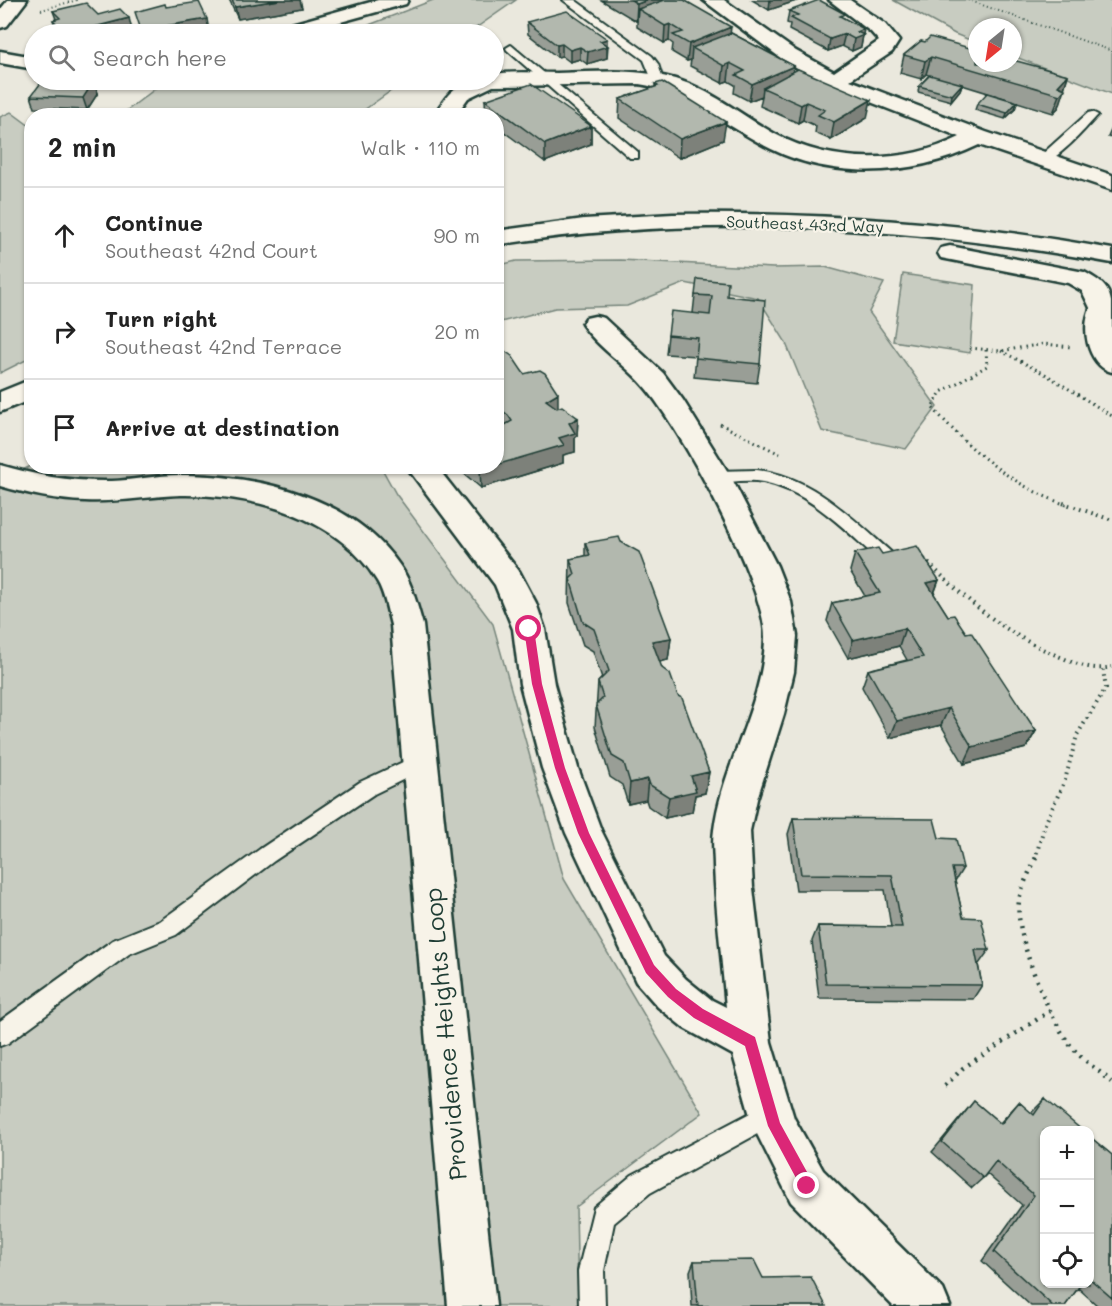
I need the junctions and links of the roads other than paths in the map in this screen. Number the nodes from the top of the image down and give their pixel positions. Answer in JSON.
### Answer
{"nodes":[{"id":1,"x":18,"y":0,"type":"edge"},
{"id":2,"x":399,"y":0,"type":"edge"},
{"id":3,"x":568,"y":0,"type":"edge"},
{"id":4,"x":712,"y":0,"type":"edge"},
{"id":5,"x":838,"y":0,"type":"edge"},
{"id":6,"x":0,"y":22,"type":"edge"},
{"id":7,"x":313,"y":24,"type":"edge"},
{"id":8,"x":511,"y":48,"type":"dead end"},
{"id":9,"x":0,"y":57,"type":"edge"},
{"id":10,"x":24,"y":61,"type":"edge"},
{"id":11,"x":504,"y":79,"type":"edge"},
{"id":12,"x":547,"y":79,"type":"junction"},
{"id":13,"x":657,"y":80,"type":"junction"},
{"id":14,"x":834,"y":81,"type":"junction"},
{"id":15,"x":467,"y":90,"type":"edge"},
{"id":16,"x":449,"y":108,"type":"edge"},
{"id":17,"x":1092,"y":115,"type":"dead end"},
{"id":18,"x":978,"y":137,"type":"junction"},
{"id":19,"x":634,"y":155,"type":"dead end"},
{"id":20,"x":1043,"y":160,"type":"junction"},
{"id":21,"x":1112,"y":183,"type":"edge"},
{"id":22,"x":860,"y":226,"type":"junction"},
{"id":23,"x":504,"y":237,"type":"edge"},
{"id":24,"x":1112,"y":256,"type":"edge"},
{"id":25,"x":1107,"y":310,"type":"edge"},
{"id":26,"x":595,"y":324,"type":"dead end"},
{"id":27,"x":1112,"y":364,"type":"edge"},
{"id":28,"x":24,"y":392,"type":"edge"},
{"id":29,"x":0,"y":403,"type":"edge"},
{"id":30,"x":426,"y":474,"type":"edge"},
{"id":31,"x":0,"y":475,"type":"edge"},
{"id":32,"x":716,"y":477,"type":"junction"},
{"id":33,"x":885,"y":555,"type":"edge"},
{"id":34,"x":420,"y":762,"type":"junction"},
{"id":35,"x":0,"y":1035,"type":"edge"},
{"id":36,"x":750,"y":1042,"type":"junction"},
{"id":37,"x":771,"y":1114,"type":"junction"},
{"id":38,"x":472,"y":1306,"type":"edge"},
{"id":39,"x":592,"y":1306,"type":"edge"},
{"id":40,"x":926,"y":1306,"type":"edge"}],
"edges":[{"from":1,"to":6,"type":"street"},
{"from":2,"to":7,"type":"street"},
{"from":3,"to":13,"type":"lane"},
{"from":4,"to":14,"type":"street"},
{"from":5,"to":14,"type":"street"},
{"from":8,"to":12,"type":"lane"},
{"from":9,"to":10,"type":"street"},
{"from":11,"to":12,"type":"street"},
{"from":12,"to":13,"type":"street"},
{"from":12,"to":19,"type":"lane"},
{"from":13,"to":18,"type":"street"},
{"from":14,"to":18,"type":"street"},
{"from":15,"to":16,"type":"street"},
{"from":17,"to":20,"type":"lane"},
{"from":18,"to":20,"type":"street"},
{"from":20,"to":21,"type":"street"},
{"from":22,"to":23,"type":"street","name":"Southeast 43rd Way"},
{"from":22,"to":24,"type":"street","name":"Southeast 43rd Way"},
{"from":22,"to":25,"type":"street"},
{"from":25,"to":27,"type":"street"},
{"from":26,"to":32,"type":"street"},
{"from":28,"to":29,"type":"street"},
{"from":30,"to":36,"type":"street"},
{"from":31,"to":34,"type":"street","name":"Providence Heights Loop"},
{"from":32,"to":33,"type":"lane"},
{"from":32,"to":36,"type":"street"},
{"from":34,"to":35,"type":"lane"},
{"from":34,"to":38,"type":"street","name":"Providence Heights Loop"},
{"from":36,"to":37,"type":"street"},
{"from":37,"to":39,"type":"lane"},
{"from":37,"to":40,"type":"street"}]}
